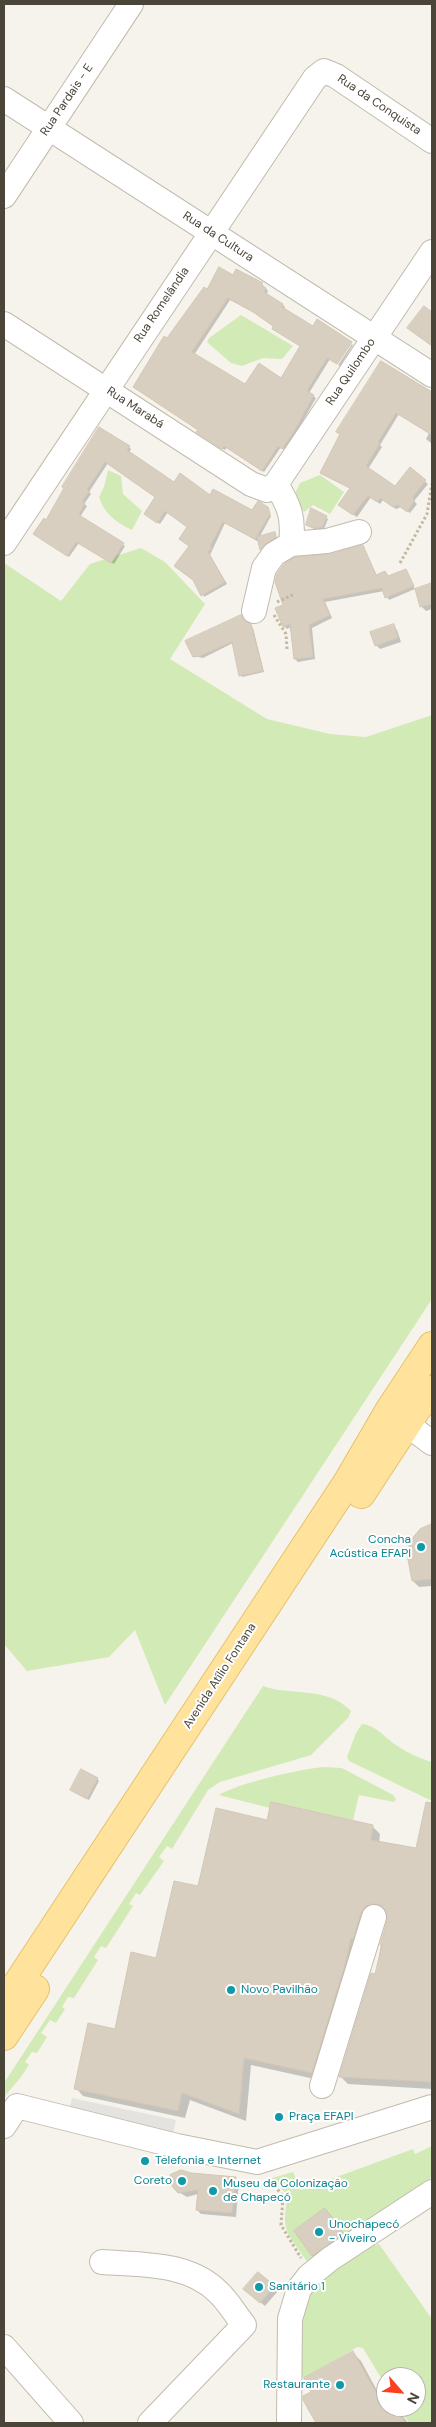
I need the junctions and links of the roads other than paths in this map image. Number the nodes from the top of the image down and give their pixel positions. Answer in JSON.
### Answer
{"nodes":[{"id":1,"x":131,"y":4,"type":"edge"},
{"id":2,"x":324,"y":71,"type":"joint"},
{"id":3,"x":4,"y":99,"type":"edge"},
{"id":4,"x":49,"y":128,"type":"junction"},
{"id":5,"x":432,"y":141,"type":"edge"},
{"id":6,"x":4,"y":196,"type":"edge"},
{"id":7,"x":211,"y":232,"type":"junction"},
{"id":8,"x":432,"y":252,"type":"edge"},
{"id":9,"x":4,"y":324,"type":"edge"},
{"id":10,"x":374,"y":337,"type":"junction"},
{"id":11,"x":432,"y":375,"type":"edge"},
{"id":12,"x":106,"y":389,"type":"junction"},
{"id":13,"x":272,"y":487,"type":"junction"},
{"id":14,"x":359,"y":532,"type":"dead end"},
{"id":15,"x":4,"y":543,"type":"edge"},
{"id":16,"x":291,"y":544,"type":"junction"},
{"id":17,"x":263,"y":611,"type":"road end"},
{"id":18,"x":432,"y":1346,"type":"edge"},
{"id":19,"x":432,"y":1390,"type":"edge"},
{"id":20,"x":398,"y":1418,"type":"junction"},
{"id":21,"x":432,"y":1443,"type":"edge"},
{"id":22,"x":374,"y":1917,"type":"dead end"},
{"id":23,"x":4,"y":2004,"type":"edge"},
{"id":24,"x":4,"y":2036,"type":"edge"},
{"id":25,"x":322,"y":2086,"type":"dead end"},
{"id":26,"x":432,"y":2108,"type":"edge"},
{"id":27,"x":4,"y":2126,"type":"edge"},
{"id":28,"x":432,"y":2192,"type":"edge"},
{"id":29,"x":102,"y":2262,"type":"dead end"},
{"id":30,"x":4,"y":2347,"type":"edge"},
{"id":31,"x":72,"y":2423,"type":"edge"},
{"id":32,"x":150,"y":2423,"type":"edge"},
{"id":33,"x":289,"y":2423,"type":"edge"}],
"edges":[{"from":1,"to":4,"type":"street","name":"Rua Pardais - E"},
{"from":2,"to":5,"type":"street","name":"Rua da Conquista"},
{"from":2,"to":7,"type":"street","name":"Rua Romelândia"},
{"from":3,"to":4,"type":"street","name":"Rua da Cultura"},
{"from":4,"to":6,"type":"street","name":"Rua Pardais - E"},
{"from":4,"to":7,"type":"street","name":"Rua da Cultura"},
{"from":7,"to":10,"type":"street","name":"Rua da Cultura"},
{"from":7,"to":12,"type":"street","name":"Rua Romelândia"},
{"from":8,"to":10,"type":"street","name":"Rua Quilombo"},
{"from":9,"to":12,"type":"street","name":"Rua Marabá"},
{"from":10,"to":11,"type":"street","name":"Rua da Cultura"},
{"from":10,"to":13,"type":"street","name":"Rua Quilombo"},
{"from":12,"to":13,"type":"street","name":"Rua Marabá"},
{"from":12,"to":15,"type":"street","name":"Rua Romelândia"},
{"from":13,"to":16,"type":"street"},
{"from":14,"to":16,"type":"street"},
{"from":16,"to":17,"type":"street"},
{"from":18,"to":20,"type":"main road","name":"Avenida Atílio Fontana"},
{"from":19,"to":20,"type":"main road","name":"Avenida Atílio Fontana"},
{"from":20,"to":21,"type":"street"},
{"from":20,"to":23,"type":"main road","name":"Avenida Atílio Fontana"},
{"from":20,"to":24,"type":"main road","name":"Avenida Atílio Fontana"},
{"from":22,"to":25,"type":"street"},
{"from":26,"to":27,"type":"street"},
{"from":28,"to":33,"type":"street"},
{"from":29,"to":32,"type":"street"},
{"from":30,"to":31,"type":"street"}]}
